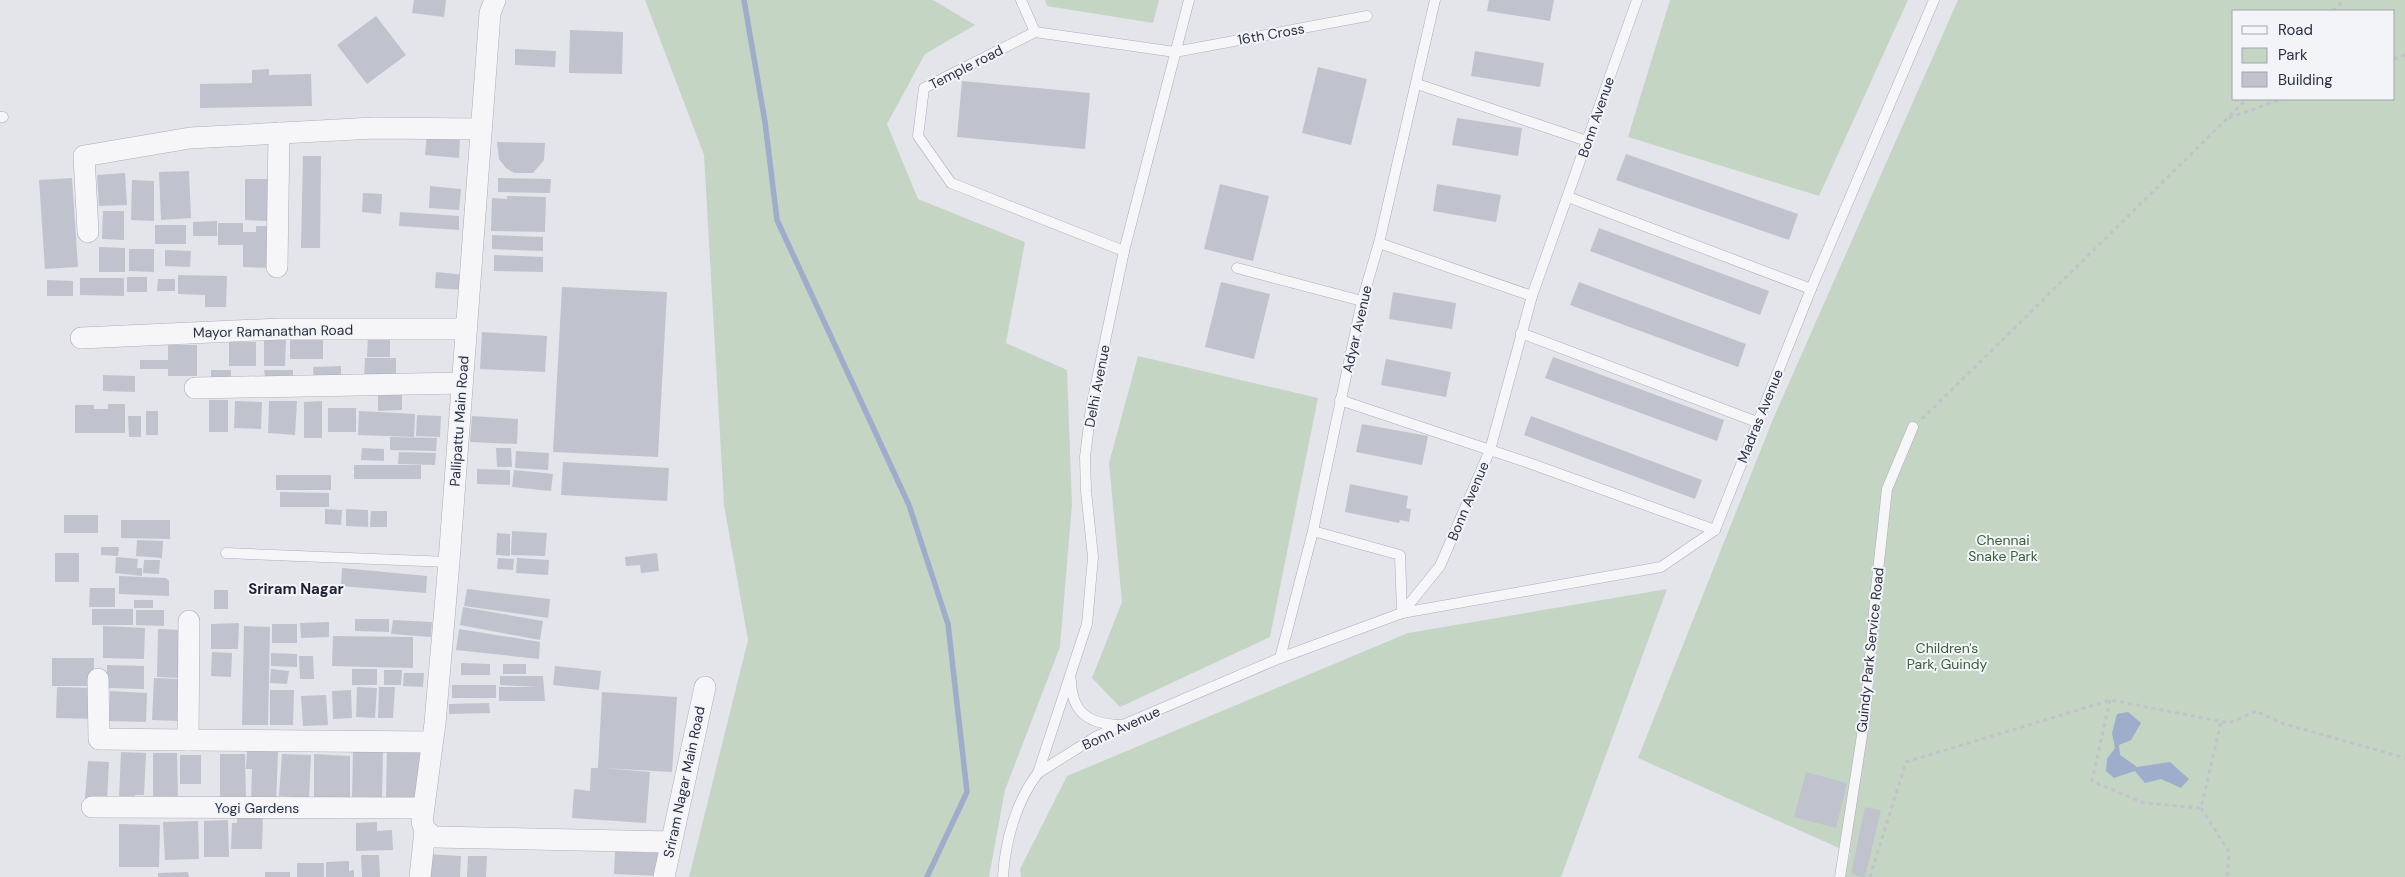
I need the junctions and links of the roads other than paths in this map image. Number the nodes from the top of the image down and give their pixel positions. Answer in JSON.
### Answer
{"nodes":[{"id":1,"x":495,"y":0,"type":"edge"},
{"id":2,"x":1021,"y":0,"type":"edge"},
{"id":3,"x":1189,"y":0,"type":"edge"},
{"id":4,"x":1436,"y":0,"type":"edge"},
{"id":5,"x":1637,"y":0,"type":"edge"},
{"id":6,"x":1934,"y":0,"type":"edge"},
{"id":7,"x":1367,"y":16,"type":"dead end"},
{"id":8,"x":1035,"y":32,"type":"junction"},
{"id":9,"x":1175,"y":52,"type":"junction"},
{"id":10,"x":1417,"y":84,"type":"junction"},
{"id":11,"x":480,"y":129,"type":"junction"},
{"id":12,"x":279,"y":133,"type":"junction"},
{"id":13,"x":1587,"y":141,"type":"junction"},
{"id":14,"x":1568,"y":197,"type":"junction"},
{"id":15,"x":88,"y":232,"type":"dead end"},
{"id":16,"x":1379,"y":243,"type":"junction"},
{"id":17,"x":1124,"y":251,"type":"junction"},
{"id":18,"x":277,"y":267,"type":"dead end"},
{"id":19,"x":1237,"y":268,"type":"dead end"},
{"id":20,"x":1811,"y":289,"type":"junction"},
{"id":21,"x":1532,"y":296,"type":"junction"},
{"id":22,"x":1362,"y":301,"type":"junction"},
{"id":23,"x":466,"y":329,"type":"junction"},
{"id":24,"x":1521,"y":333,"type":"junction"},
{"id":25,"x":81,"y":338,"type":"dead end"},
{"id":26,"x":462,"y":383,"type":"junction"},
{"id":27,"x":195,"y":388,"type":"dead end"},
{"id":28,"x":1340,"y":400,"type":"junction"},
{"id":29,"x":1757,"y":422,"type":"junction"},
{"id":30,"x":1913,"y":427,"type":"road end"},
{"id":31,"x":1490,"y":450,"type":"junction"},
{"id":32,"x":1313,"y":530,"type":"junction"},
{"id":33,"x":1715,"y":530,"type":"junction"},
{"id":34,"x":226,"y":553,"type":"dead end"},
{"id":35,"x":449,"y":562,"type":"junction"},
{"id":36,"x":1402,"y":613,"type":"junction"},
{"id":37,"x":189,"y":621,"type":"dead end"},
{"id":38,"x":1280,"y":658,"type":"junction"},
{"id":39,"x":1071,"y":676,"type":"junction"},
{"id":40,"x":98,"y":679,"type":"dead end"},
{"id":41,"x":704,"y":687,"type":"dead end"},
{"id":42,"x":1123,"y":725,"type":"junction"},
{"id":43,"x":188,"y":740,"type":"junction"},
{"id":44,"x":432,"y":742,"type":"junction"},
{"id":45,"x":1038,"y":773,"type":"junction"},
{"id":46,"x":92,"y":807,"type":"dead end"},
{"id":47,"x":423,"y":808,"type":"junction"},
{"id":48,"x":430,"y":833,"type":"junction"},
{"id":49,"x":672,"y":842,"type":"junction"},
{"id":50,"x":420,"y":877,"type":"edge"},
{"id":51,"x":664,"y":877,"type":"edge"},
{"id":52,"x":1003,"y":877,"type":"edge"},
{"id":53,"x":1840,"y":877,"type":"edge"}],
"edges":[{"from":1,"to":11,"type":"street","name":"Pallipattu Main Road"},
{"from":2,"to":8,"type":"lane"},
{"from":3,"to":9,"type":"lane","name":"Delhi Avenue"},
{"from":4,"to":10,"type":"lane","name":"Adyar Avenue"},
{"from":5,"to":13,"type":"lane","name":"Bonn Avenue"},
{"from":6,"to":20,"type":"lane","name":"Madras Avenue"},
{"from":7,"to":9,"type":"lane","name":"16th Cross"},
{"from":8,"to":9,"type":"lane"},
{"from":8,"to":17,"type":"lane","name":"Temple road"},
{"from":9,"to":17,"type":"lane","name":"Delhi Avenue"},
{"from":10,"to":13,"type":"lane"},
{"from":10,"to":16,"type":"lane","name":"Adyar Avenue"},
{"from":11,"to":12,"type":"street"},
{"from":11,"to":23,"type":"street","name":"Pallipattu Main Road"},
{"from":12,"to":15,"type":"street"},
{"from":12,"to":18,"type":"street"},
{"from":13,"to":14,"type":"lane","name":"Bonn Avenue"},
{"from":14,"to":20,"type":"lane"},
{"from":14,"to":21,"type":"lane","name":"Bonn Avenue"},
{"from":16,"to":21,"type":"lane"},
{"from":16,"to":22,"type":"lane","name":"Adyar Avenue"},
{"from":17,"to":39,"type":"lane","name":"Delhi Avenue"},
{"from":19,"to":22,"type":"lane"},
{"from":20,"to":29,"type":"lane","name":"Madras Avenue"},
{"from":21,"to":24,"type":"lane","name":"Bonn Avenue"},
{"from":22,"to":28,"type":"lane","name":"Adyar Avenue"},
{"from":23,"to":25,"type":"street","name":"Mayor Ramanathan Road"},
{"from":23,"to":26,"type":"street","name":"Pallipattu Main Road"},
{"from":24,"to":29,"type":"lane"},
{"from":24,"to":31,"type":"lane","name":"Bonn Avenue"},
{"from":26,"to":27,"type":"street"},
{"from":26,"to":35,"type":"street","name":"Pallipattu Main Road"},
{"from":28,"to":31,"type":"lane"},
{"from":28,"to":32,"type":"lane","name":"Adyar Avenue"},
{"from":29,"to":33,"type":"lane","name":"Madras Avenue"},
{"from":30,"to":53,"type":"lane","name":"Guindy Park Service Road"},
{"from":31,"to":33,"type":"lane"},
{"from":31,"to":36,"type":"lane","name":"Bonn Avenue"},
{"from":32,"to":36,"type":"lane"},
{"from":32,"to":38,"type":"lane","name":"Adyar Avenue"},
{"from":33,"to":36,"type":"lane"},
{"from":34,"to":35,"type":"lane"},
{"from":35,"to":44,"type":"street","name":"Pallipattu Main Road"},
{"from":36,"to":38,"type":"lane","name":"Bonn Avenue"},
{"from":37,"to":43,"type":"street"},
{"from":38,"to":42,"type":"lane","name":"Bonn Avenue"},
{"from":39,"to":42,"type":"lane"},
{"from":39,"to":45,"type":"lane","name":"Delhi Avenue"},
{"from":40,"to":43,"type":"street"},
{"from":41,"to":49,"type":"street","name":"Sriram Nagar Main Road"},
{"from":42,"to":45,"type":"lane","name":"Bonn Avenue"},
{"from":43,"to":44,"type":"street"},
{"from":44,"to":47,"type":"street","name":"Pallipattu Main Road"},
{"from":45,"to":52,"type":"lane"},
{"from":46,"to":47,"type":"street","name":"Yogi Gardens"},
{"from":47,"to":48,"type":"street","name":"Pallipattu Main Road"},
{"from":48,"to":49,"type":"street"},
{"from":48,"to":50,"type":"street","name":"Pallipattu Main Road"},
{"from":49,"to":51,"type":"street","name":"Sriram Nagar Main Road"}]}
